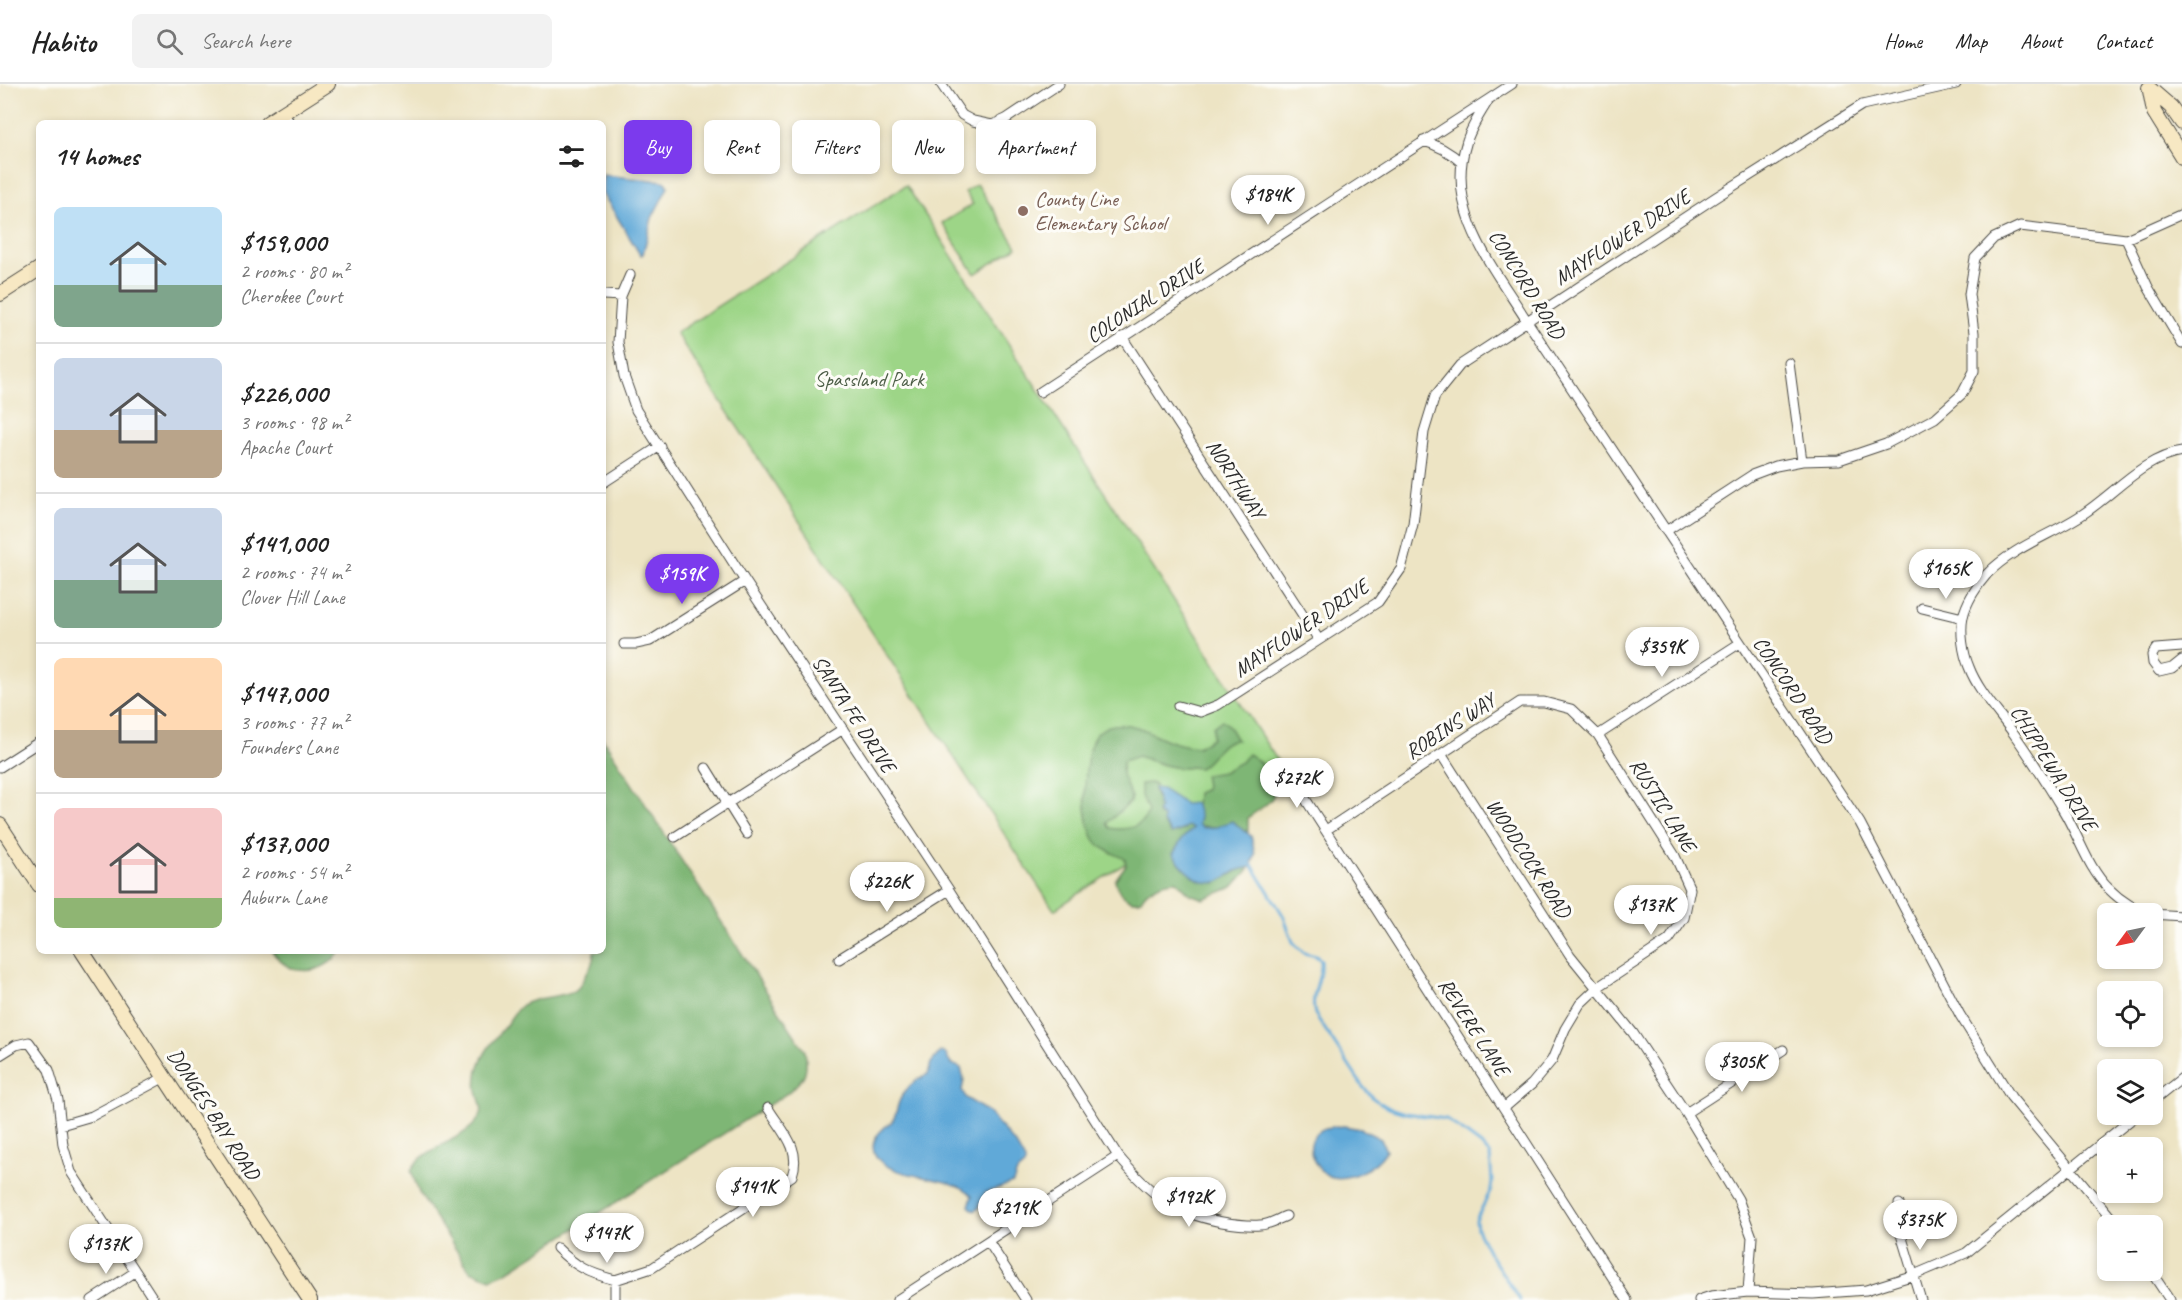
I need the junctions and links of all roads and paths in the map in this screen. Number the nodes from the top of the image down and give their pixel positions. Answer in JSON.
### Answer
{"nodes":[{"id":1,"x":328,"y":84,"type":"edge"},
{"id":2,"x":941,"y":84,"type":"edge"},
{"id":3,"x":1059,"y":84,"type":"edge"},
{"id":4,"x":1512,"y":84,"type":"edge"},
{"id":5,"x":1956,"y":84,"type":"edge"},
{"id":6,"x":2148,"y":87,"type":"edge"},
{"id":7,"x":1489,"y":99,"type":"junction"},
{"id":8,"x":286,"y":118,"type":"edge"},
{"id":9,"x":2182,"y":123,"type":"edge"},
{"id":10,"x":1423,"y":141,"type":"junction"},
{"id":11,"x":2182,"y":157,"type":"edge"},
{"id":12,"x":1462,"y":164,"type":"junction"},
{"id":13,"x":2182,"y":214,"type":"edge"},
{"id":14,"x":2126,"y":239,"type":"junction"},
{"id":15,"x":36,"y":271,"type":"edge"},
{"id":16,"x":630,"y":275,"type":"dead end"},
{"id":17,"x":0,"y":294,"type":"edge"},
{"id":18,"x":606,"y":295,"type":"edge"},
{"id":19,"x":621,"y":296,"type":"junction"},
{"id":20,"x":1527,"y":321,"type":"junction"},
{"id":21,"x":1122,"y":337,"type":"junction"},
{"id":22,"x":2182,"y":344,"type":"edge"},
{"id":23,"x":1789,"y":363,"type":"dead end"},
{"id":24,"x":1040,"y":392,"type":"dead end"},
{"id":25,"x":660,"y":446,"type":"junction"},
{"id":26,"x":2182,"y":452,"type":"edge"},
{"id":27,"x":1802,"y":461,"type":"junction"},
{"id":28,"x":606,"y":481,"type":"edge"},
{"id":29,"x":1666,"y":531,"type":"junction"},
{"id":30,"x":745,"y":581,"type":"junction"},
{"id":31,"x":1922,"y":608,"type":"dead end"},
{"id":32,"x":1963,"y":618,"type":"junction"},
{"id":33,"x":1319,"y":640,"type":"junction"},
{"id":34,"x":1740,"y":643,"type":"junction"},
{"id":35,"x":624,"y":644,"type":"dead end"},
{"id":36,"x":2182,"y":647,"type":"edge"},
{"id":37,"x":2182,"y":660,"type":"edge"},
{"id":38,"x":1178,"y":706,"type":"dead end"},
{"id":39,"x":843,"y":729,"type":"junction"},
{"id":40,"x":1598,"y":735,"type":"junction"},
{"id":41,"x":36,"y":744,"type":"edge"},
{"id":42,"x":1441,"y":754,"type":"junction"},
{"id":43,"x":0,"y":767,"type":"edge"},
{"id":44,"x":706,"y":768,"type":"dead end"},
{"id":45,"x":1290,"y":775,"type":"dead end"},
{"id":46,"x":728,"y":803,"type":"junction"},
{"id":47,"x":0,"y":825,"type":"edge"},
{"id":48,"x":1326,"y":830,"type":"junction"},
{"id":49,"x":747,"y":834,"type":"dead end"},
{"id":50,"x":675,"y":837,"type":"dead end"},
{"id":51,"x":36,"y":880,"type":"edge"},
{"id":52,"x":949,"y":890,"type":"junction"},
{"id":53,"x":2128,"y":903,"type":"edge"},
{"id":54,"x":2163,"y":916,"type":"edge"},
{"id":55,"x":2182,"y":916,"type":"edge"},
{"id":56,"x":84,"y":954,"type":"edge"},
{"id":57,"x":839,"y":959,"type":"dead end"},
{"id":58,"x":1598,"y":987,"type":"junction"},
{"id":59,"x":1784,"y":1050,"type":"dead end"},
{"id":60,"x":0,"y":1055,"type":"edge"},
{"id":61,"x":165,"y":1077,"type":"junction"},
{"id":62,"x":2182,"y":1078,"type":"edge"},
{"id":63,"x":2163,"y":1093,"type":"edge"},
{"id":64,"x":768,"y":1108,"type":"dead end"},
{"id":65,"x":1504,"y":1108,"type":"junction"},
{"id":66,"x":1686,"y":1113,"type":"junction"},
{"id":67,"x":61,"y":1125,"type":"junction"},
{"id":68,"x":2125,"y":1125,"type":"edge"},
{"id":69,"x":1118,"y":1156,"type":"junction"},
{"id":70,"x":2072,"y":1169,"type":"junction"},
{"id":71,"x":1899,"y":1204,"type":"dead end"},
{"id":72,"x":2109,"y":1215,"type":"edge"},
{"id":73,"x":1286,"y":1216,"type":"dead end"},
{"id":74,"x":987,"y":1241,"type":"junction"},
{"id":75,"x":557,"y":1248,"type":"dead end"},
{"id":76,"x":135,"y":1272,"type":"junction"},
{"id":77,"x":1914,"y":1275,"type":"junction"},
{"id":78,"x":615,"y":1280,"type":"junction"},
{"id":79,"x":2157,"y":1281,"type":"edge"},
{"id":80,"x":1748,"y":1292,"type":"junction"},
{"id":81,"x":92,"y":1300,"type":"edge"},
{"id":82,"x":154,"y":1300,"type":"edge"},
{"id":83,"x":310,"y":1300,"type":"edge"},
{"id":84,"x":615,"y":1300,"type":"edge"},
{"id":85,"x":897,"y":1300,"type":"edge"},
{"id":86,"x":1026,"y":1300,"type":"edge"},
{"id":87,"x":1627,"y":1300,"type":"edge"},
{"id":88,"x":1699,"y":1300,"type":"edge"},
{"id":89,"x":1921,"y":1300,"type":"edge"},
{"id":90,"x":2170,"y":1300,"type":"edge"}],
"edges":[{"from":1,"to":8,"type":"street"},
{"from":2,"to":3,"type":"street"},
{"from":4,"to":7,"type":"street","name":"COLONIAL DRIVE"},
{"from":5,"to":20,"type":"street","name":"MAYFLOWER DRIVE"},
{"from":6,"to":9,"type":"street"},
{"from":6,"to":11,"type":"street"},
{"from":7,"to":10,"type":"street","name":"COLONIAL DRIVE"},
{"from":7,"to":12,"type":"street","name":"CONCORD ROAD"},
{"from":10,"to":12,"type":"street"},
{"from":10,"to":21,"type":"street","name":"COLONIAL DRIVE"},
{"from":12,"to":20,"type":"street","name":"CONCORD ROAD"},
{"from":13,"to":14,"type":"street"},
{"from":14,"to":22,"type":"street"},
{"from":14,"to":27,"type":"street"},
{"from":15,"to":17,"type":"street"},
{"from":16,"to":19,"type":"street","name":"SANTA FE DRIVE"},
{"from":18,"to":19,"type":"street"},
{"from":19,"to":25,"type":"street","name":"SANTA FE DRIVE"},
{"from":20,"to":29,"type":"street","name":"CONCORD ROAD"},
{"from":20,"to":33,"type":"street","name":"MAYFLOWER DRIVE"},
{"from":21,"to":24,"type":"street","name":"COLONIAL DRIVE"},
{"from":21,"to":33,"type":"street","name":"NORTHWAY"},
{"from":23,"to":27,"type":"street"},
{"from":25,"to":28,"type":"street"},
{"from":25,"to":30,"type":"street","name":"SANTA FE DRIVE"},
{"from":26,"to":32,"type":"street","name":"CHIPPEWA DRIVE"},
{"from":27,"to":29,"type":"street"},
{"from":29,"to":34,"type":"street","name":"CONCORD ROAD"},
{"from":30,"to":35,"type":"street"},
{"from":30,"to":39,"type":"street","name":"SANTA FE DRIVE"},
{"from":31,"to":32,"type":"street"},
{"from":32,"to":53,"type":"street","name":"CHIPPEWA DRIVE"},
{"from":33,"to":38,"type":"street","name":"MAYFLOWER DRIVE"},
{"from":34,"to":40,"type":"street"},
{"from":34,"to":70,"type":"street","name":"CONCORD ROAD"},
{"from":36,"to":37,"type":"street"},
{"from":39,"to":46,"type":"street"},
{"from":39,"to":52,"type":"street","name":"SANTA FE DRIVE"},
{"from":40,"to":42,"type":"street","name":"ROBINS WAY"},
{"from":40,"to":58,"type":"street","name":"RUSTIC LANE"},
{"from":41,"to":43,"type":"street"},
{"from":42,"to":48,"type":"street","name":"ROBINS WAY"},
{"from":42,"to":58,"type":"street","name":"WOODCOCK ROAD"},
{"from":44,"to":46,"type":"street"},
{"from":45,"to":48,"type":"street","name":"REVERE LANE"},
{"from":46,"to":49,"type":"street"},
{"from":46,"to":50,"type":"street"},
{"from":47,"to":51,"type":"street"},
{"from":48,"to":65,"type":"street","name":"REVERE LANE"},
{"from":52,"to":57,"type":"street"},
{"from":52,"to":69,"type":"street","name":"SANTA FE DRIVE"},
{"from":54,"to":55,"type":"street","name":"CHIPPEWA DRIVE"},
{"from":56,"to":61,"type":"street","name":"DONGES BAY ROAD"},
{"from":58,"to":65,"type":"street","name":"RUSTIC LANE"},
{"from":58,"to":66,"type":"street","name":"WOODCOCK ROAD"},
{"from":59,"to":66,"type":"street"},
{"from":60,"to":67,"type":"street"},
{"from":61,"to":67,"type":"street"},
{"from":61,"to":83,"type":"street","name":"DONGES BAY ROAD"},
{"from":62,"to":63,"type":"street"},
{"from":64,"to":78,"type":"street"},
{"from":65,"to":87,"type":"street","name":"REVERE LANE"},
{"from":66,"to":80,"type":"street","name":"WOODCOCK ROAD"},
{"from":67,"to":76,"type":"street"},
{"from":68,"to":70,"type":"street"},
{"from":69,"to":73,"type":"street","name":"SANTA FE DRIVE"},
{"from":69,"to":74,"type":"street"},
{"from":70,"to":72,"type":"street","name":"CONCORD ROAD"},
{"from":70,"to":77,"type":"street"},
{"from":71,"to":77,"type":"street"},
{"from":74,"to":85,"type":"street"},
{"from":74,"to":86,"type":"street"},
{"from":75,"to":78,"type":"street"},
{"from":76,"to":81,"type":"street"},
{"from":76,"to":82,"type":"street"},
{"from":77,"to":80,"type":"street"},
{"from":77,"to":89,"type":"street"},
{"from":78,"to":84,"type":"street"},
{"from":79,"to":90,"type":"street"},
{"from":80,"to":88,"type":"street"}]}
